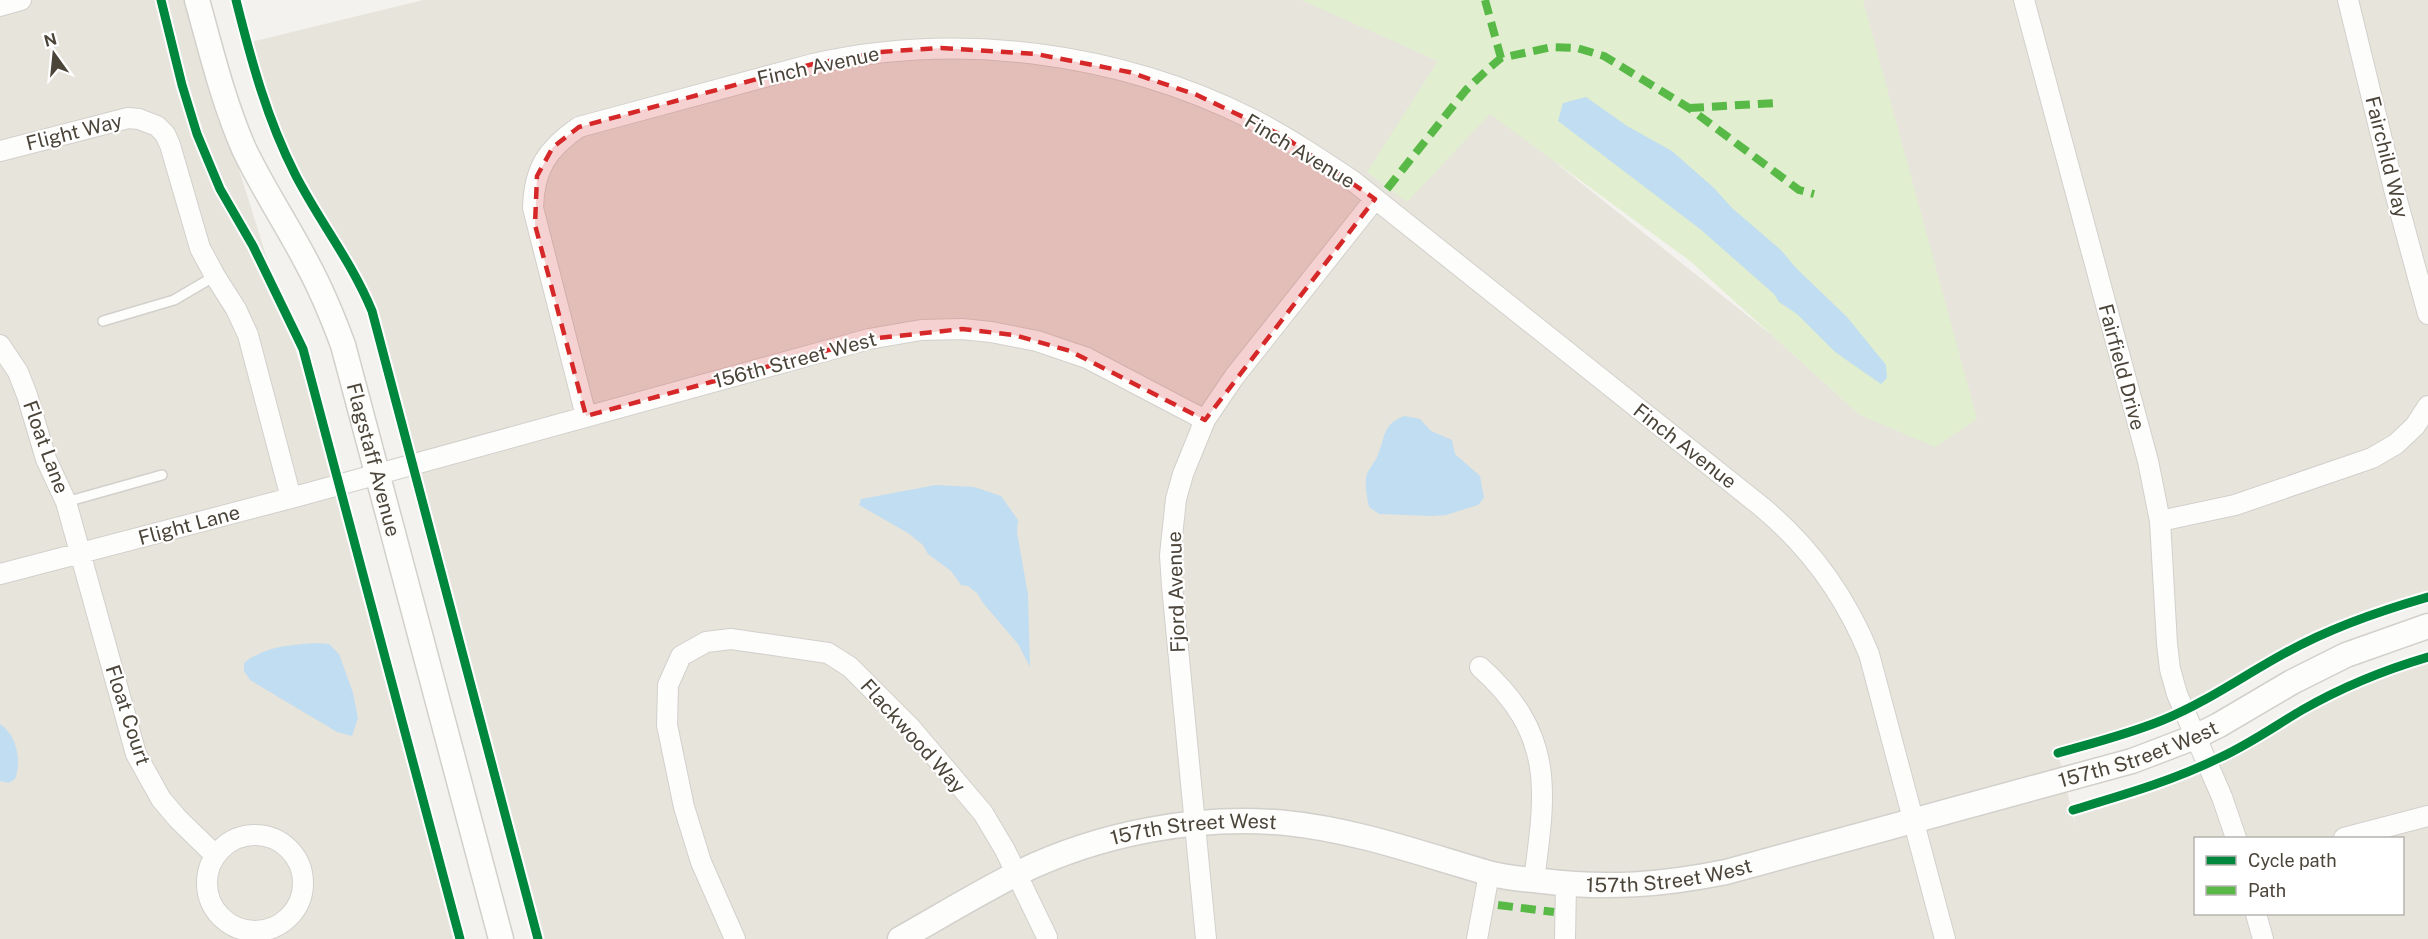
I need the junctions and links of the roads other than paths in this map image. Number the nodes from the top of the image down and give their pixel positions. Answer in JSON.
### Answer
{"nodes":[{"id":1,"x":21,"y":0,"type":"edge"},
{"id":2,"x":197,"y":0,"type":"edge"},
{"id":3,"x":2025,"y":0,"type":"edge"},
{"id":4,"x":2348,"y":0,"type":"edge"},
{"id":5,"x":0,"y":6,"type":"edge"},
{"id":6,"x":0,"y":152,"type":"edge"},
{"id":7,"x":1375,"y":199,"type":"junction"},
{"id":8,"x":215,"y":276,"type":"junction"},
{"id":9,"x":2428,"y":314,"type":"edge"},
{"id":10,"x":103,"y":321,"type":"dead end"},
{"id":11,"x":0,"y":345,"type":"edge"},
{"id":12,"x":2428,"y":406,"type":"edge"},
{"id":13,"x":586,"y":416,"type":"junction"},
{"id":14,"x":1205,"y":420,"type":"junction"},
{"id":15,"x":378,"y":474,"type":"junction"},
{"id":16,"x":162,"y":475,"type":"dead end"},
{"id":17,"x":291,"y":498,"type":"junction"},
{"id":18,"x":66,"y":502,"type":"junction"},
{"id":19,"x":2160,"y":521,"type":"junction"},
{"id":20,"x":81,"y":554,"type":"junction"},
{"id":21,"x":0,"y":574,"type":"edge"},
{"id":22,"x":2428,"y":626,"type":"edge"},
{"id":23,"x":1480,"y":667,"type":"dead end"},
{"id":24,"x":2195,"y":737,"type":"junction"},
{"id":25,"x":2428,"y":816,"type":"edge"},
{"id":26,"x":1914,"y":821,"type":"junction"},
{"id":27,"x":1194,"y":824,"type":"junction"},
{"id":28,"x":2236,"y":837,"type":"edge"},
{"id":29,"x":2348,"y":837,"type":"edge"},
{"id":30,"x":215,"y":855,"type":"junction"},
{"id":31,"x":1017,"y":873,"type":"junction"},
{"id":32,"x":1489,"y":874,"type":"junction"},
{"id":33,"x":1534,"y":880,"type":"junction"},
{"id":34,"x":1566,"y":884,"type":"junction"},
{"id":35,"x":2256,"y":915,"type":"edge"},
{"id":36,"x":1047,"y":938,"type":"edge"},
{"id":37,"x":501,"y":939,"type":"edge"},
{"id":38,"x":735,"y":939,"type":"edge"},
{"id":39,"x":900,"y":939,"type":"edge"},
{"id":40,"x":1206,"y":939,"type":"edge"},
{"id":41,"x":1477,"y":939,"type":"edge"},
{"id":42,"x":1565,"y":939,"type":"edge"},
{"id":43,"x":1946,"y":939,"type":"edge"},
{"id":44,"x":2263,"y":939,"type":"edge"}],
"edges":[{"from":1,"to":5,"type":"street"},
{"from":2,"to":15,"type":"street","name":"Flagstaff Avenue"},
{"from":3,"to":19,"type":"street","name":"Fairfield Drive"},
{"from":4,"to":9,"type":"street","name":"Fairchild Way"},
{"from":6,"to":8,"type":"street","name":"Flight Way"},
{"from":7,"to":13,"type":"street","name":"Finch Avenue"},
{"from":7,"to":14,"type":"street","name":"Fjord Avenue"},
{"from":7,"to":26,"type":"street","name":"Finch Avenue"},
{"from":8,"to":10,"type":"lane"},
{"from":8,"to":17,"type":"street"},
{"from":11,"to":18,"type":"street","name":"Float Lane"},
{"from":12,"to":19,"type":"street"},
{"from":13,"to":14,"type":"street","name":"156th Street West"},
{"from":13,"to":15,"type":"street","name":"156th Street West"},
{"from":14,"to":27,"type":"street","name":"Fjord Avenue"},
{"from":15,"to":17,"type":"street","name":"Flight Lane"},
{"from":15,"to":37,"type":"street","name":"Flagstaff Avenue"},
{"from":16,"to":18,"type":"lane"},
{"from":17,"to":20,"type":"street","name":"Flight Lane"},
{"from":18,"to":20,"type":"street","name":"Float Lane"},
{"from":19,"to":24,"type":"street","name":"Fairfield Drive"},
{"from":20,"to":21,"type":"street","name":"Flight Lane"},
{"from":20,"to":30,"type":"street","name":"Float Court"},
{"from":22,"to":24,"type":"street","name":"157th Street West"},
{"from":23,"to":33,"type":"street"},
{"from":24,"to":26,"type":"street","name":"157th Street West"},
{"from":24,"to":28,"type":"street","name":"Fairfield Drive"},
{"from":25,"to":29,"type":"street"},
{"from":26,"to":34,"type":"street","name":"157th Street West"},
{"from":26,"to":43,"type":"street","name":"Finch Avenue"},
{"from":27,"to":31,"type":"street","name":"157th Street West"},
{"from":27,"to":32,"type":"street","name":"157th Street West"},
{"from":27,"to":40,"type":"street","name":"Fjord Avenue"},
{"from":30,"to":30,"type":"street"},
{"from":31,"to":36,"type":"street","name":"Flackwood Way"},
{"from":31,"to":38,"type":"street","name":"Flackwood Way"},
{"from":31,"to":39,"type":"street","name":"157th Street West"},
{"from":32,"to":33,"type":"street","name":"157th Street West"},
{"from":32,"to":41,"type":"street"},
{"from":33,"to":34,"type":"street","name":"157th Street West"},
{"from":34,"to":42,"type":"street"},
{"from":35,"to":44,"type":"street"}]}
